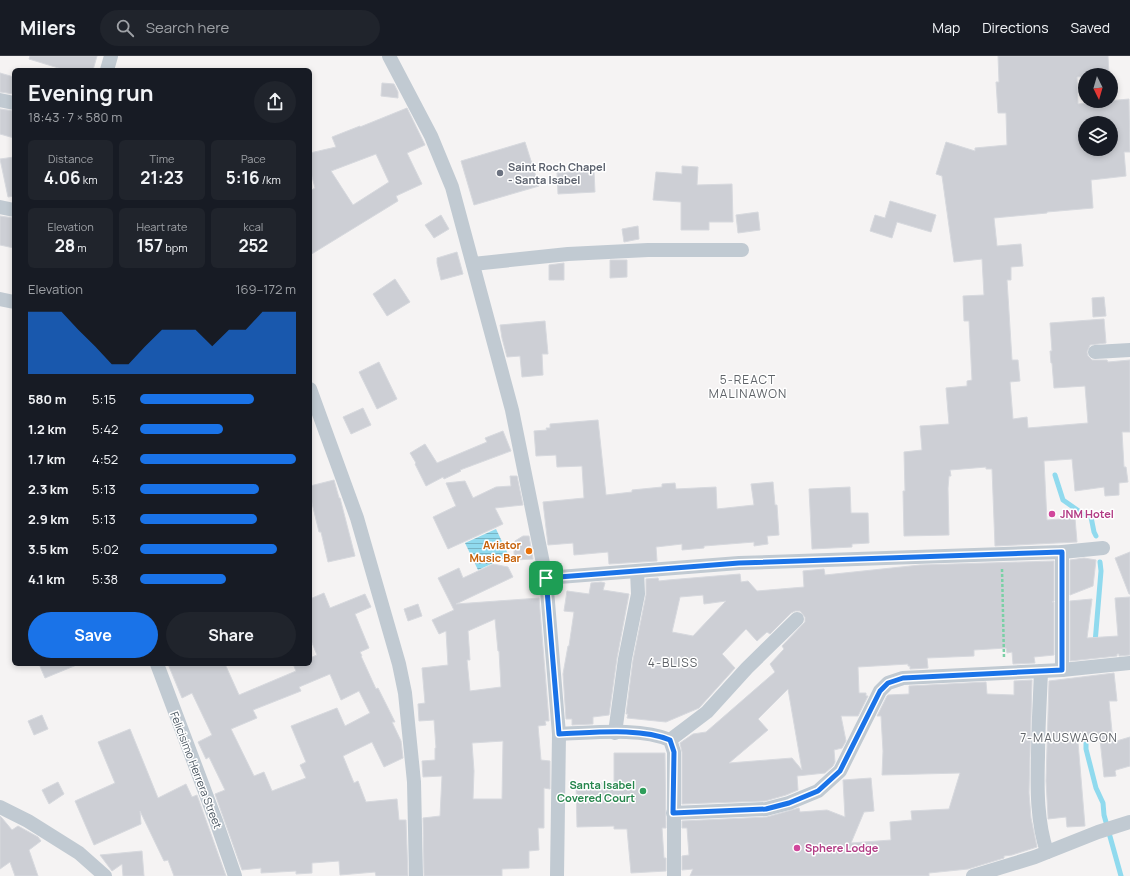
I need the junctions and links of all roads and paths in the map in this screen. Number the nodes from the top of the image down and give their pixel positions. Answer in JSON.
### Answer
{"nodes":[{"id":1,"x":111,"y":56,"type":"edge"},
{"id":2,"x":389,"y":56,"type":"edge"},
{"id":3,"x":107,"y":68,"type":"edge"},
{"id":4,"x":0,"y":100,"type":"edge"},
{"id":5,"x":12,"y":103,"type":"edge"},
{"id":6,"x":0,"y":207,"type":"edge"},
{"id":7,"x":12,"y":210,"type":"edge"},
{"id":8,"x":742,"y":250,"type":"dead end"},
{"id":9,"x":473,"y":264,"type":"junction"},
{"id":10,"x":0,"y":299,"type":"edge"},
{"id":11,"x":12,"y":302,"type":"edge"},
{"id":12,"x":1130,"y":350,"type":"edge"},
{"id":13,"x":1095,"y":352,"type":"dead end"},
{"id":14,"x":312,"y":394,"type":"edge"},
{"id":15,"x":1103,"y":548,"type":"dead end"},
{"id":16,"x":1062,"y":552,"type":"junction"},
{"id":17,"x":1002,"y":554,"type":"junction"},
{"id":18,"x":637,"y":571,"type":"junction"},
{"id":19,"x":546,"y":578,"type":"junction"},
{"id":20,"x":797,"y":618,"type":"dead end"},
{"id":21,"x":1130,"y":663,"type":"edge"},
{"id":22,"x":158,"y":666,"type":"edge"},
{"id":23,"x":1062,"y":670,"type":"junction"},
{"id":24,"x":1041,"y":671,"type":"junction"},
{"id":25,"x":1004,"y":673,"type":"junction"},
{"id":26,"x":615,"y":733,"type":"junction"},
{"id":27,"x":559,"y":734,"type":"junction"},
{"id":28,"x":670,"y":740,"type":"junction"},
{"id":29,"x":0,"y":807,"type":"edge"},
{"id":30,"x":673,"y":813,"type":"junction"},
{"id":31,"x":1124,"y":824,"type":"edge"},
{"id":32,"x":1047,"y":852,"type":"junction"},
{"id":33,"x":105,"y":876,"type":"edge"},
{"id":34,"x":235,"y":876,"type":"edge"},
{"id":35,"x":416,"y":876,"type":"edge"},
{"id":36,"x":557,"y":876,"type":"edge"},
{"id":37,"x":674,"y":876,"type":"edge"},
{"id":38,"x":973,"y":876,"type":"edge"}],
"edges":[{"from":1,"to":3,"type":"street"},
{"from":2,"to":9,"type":"street"},
{"from":4,"to":5,"type":"street"},
{"from":6,"to":7,"type":"street"},
{"from":8,"to":9,"type":"street"},
{"from":9,"to":19,"type":"street"},
{"from":10,"to":11,"type":"street"},
{"from":12,"to":13,"type":"street"},
{"from":14,"to":35,"type":"street"},
{"from":15,"to":16,"type":"street"},
{"from":16,"to":17,"type":"street"},
{"from":16,"to":23,"type":"street"},
{"from":17,"to":18,"type":"street"},
{"from":17,"to":25,"type":"path"},
{"from":18,"to":19,"type":"street"},
{"from":18,"to":26,"type":"street"},
{"from":19,"to":27,"type":"street"},
{"from":20,"to":28,"type":"street"},
{"from":21,"to":23,"type":"street"},
{"from":22,"to":34,"type":"street","name":"Felicisimo Herrera Street"},
{"from":23,"to":24,"type":"street"},
{"from":24,"to":25,"type":"street"},
{"from":24,"to":32,"type":"street"},
{"from":25,"to":30,"type":"street"},
{"from":26,"to":27,"type":"street"},
{"from":26,"to":28,"type":"street"},
{"from":27,"to":36,"type":"street"},
{"from":28,"to":30,"type":"street"},
{"from":29,"to":33,"type":"street"},
{"from":30,"to":37,"type":"street"},
{"from":31,"to":32,"type":"street"},
{"from":32,"to":38,"type":"street"}]}
